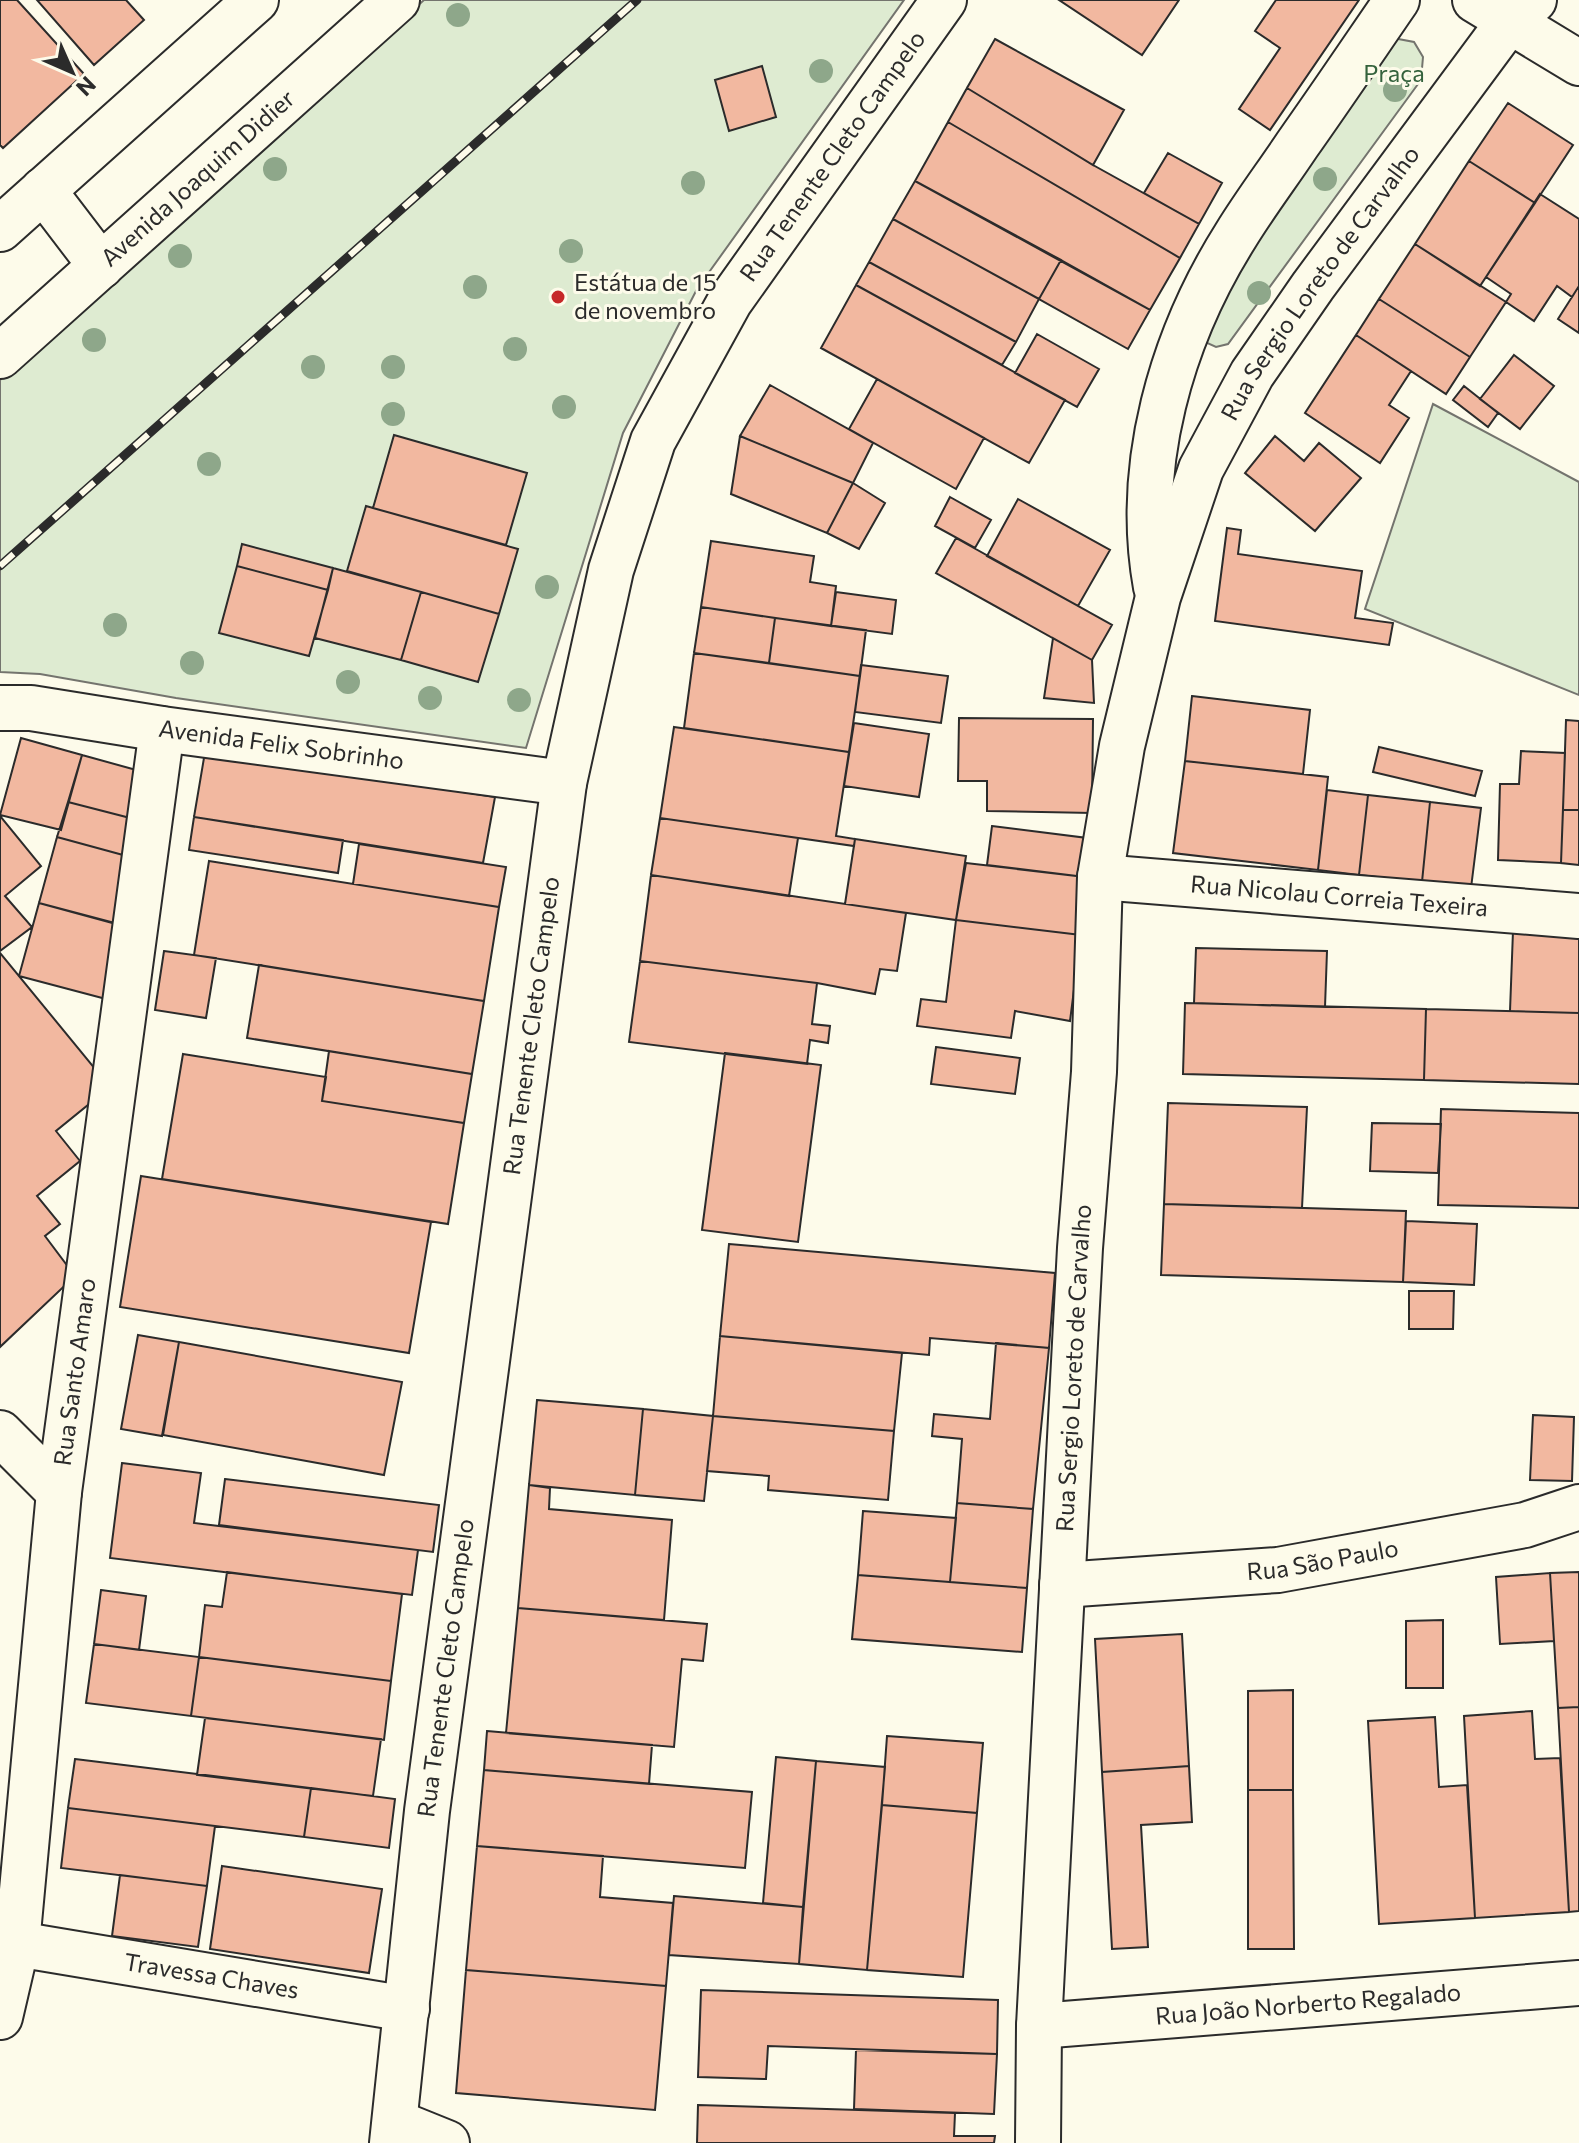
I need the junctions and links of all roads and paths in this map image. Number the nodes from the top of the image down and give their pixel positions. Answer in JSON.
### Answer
{"nodes":[{"id":1,"x":256,"y":0,"type":"edge"},
{"id":2,"x":397,"y":0,"type":"edge"},
{"id":3,"x":944,"y":0,"type":"edge"},
{"id":4,"x":1397,"y":0,"type":"edge"},
{"id":5,"x":1506,"y":7,"type":"edge"},
{"id":6,"x":1579,"y":63,"type":"edge"},
{"id":7,"x":43,"y":190,"type":"junction"},
{"id":8,"x":0,"y":229,"type":"edge"},
{"id":9,"x":101,"y":266,"type":"junction"},
{"id":10,"x":0,"y":356,"type":"edge"},
{"id":11,"x":1158,"y":597,"type":"junction"},
{"id":12,"x":0,"y":708,"type":"edge"},
{"id":13,"x":162,"y":729,"type":"junction"},
{"id":14,"x":564,"y":783,"type":"junction"},
{"id":15,"x":1100,"y":877,"type":"junction"},
{"id":16,"x":1579,"y":916,"type":"edge"},
{"id":17,"x":0,"y":1433,"type":"edge"},
{"id":18,"x":59,"y":1492,"type":"junction"},
{"id":19,"x":1579,"y":1507,"type":"edge"},
{"id":20,"x":1062,"y":1585,"type":"junction"},
{"id":21,"x":8,"y":1938,"type":"edge"},
{"id":22,"x":1579,"y":1983,"type":"edge"},
{"id":23,"x":407,"y":2009,"type":"junction"},
{"id":24,"x":0,"y":2017,"type":"edge"},
{"id":25,"x":1039,"y":2026,"type":"junction"},
{"id":26,"x":393,"y":2132,"type":"edge"},
{"id":27,"x":447,"y":2143,"type":"edge"},
{"id":28,"x":1038,"y":2143,"type":"edge"}],
"edges":[{"from":1,"to":7,"type":"street"},
{"from":2,"to":9,"type":"street","name":"Avenida Joaquim Didier"},
{"from":3,"to":14,"type":"street","name":"Rua Tenente Cleto Campelo"},
{"from":4,"to":11,"type":"street","name":"Rua Sergio Loreto de Carvalho"},
{"from":5,"to":6,"type":"street"},
{"from":5,"to":11,"type":"street","name":"Rua Sergio Loreto de Carvalho"},
{"from":7,"to":8,"type":"street"},
{"from":7,"to":9,"type":"street"},
{"from":9,"to":10,"type":"street","name":"Avenida Joaquim Didier"},
{"from":11,"to":15,"type":"street","name":"Rua Sergio Loreto de Carvalho"},
{"from":12,"to":13,"type":"street","name":"Avenida Felix Sobrinho"},
{"from":13,"to":14,"type":"street","name":"Avenida Felix Sobrinho"},
{"from":13,"to":18,"type":"street","name":"Rua Santo Amaro"},
{"from":14,"to":23,"type":"street","name":"Rua Tenente Cleto Campelo"},
{"from":15,"to":16,"type":"street","name":"Rua Nicolau Correia Texeira"},
{"from":15,"to":20,"type":"street","name":"Rua Sergio Loreto de Carvalho"},
{"from":17,"to":18,"type":"street"},
{"from":18,"to":21,"type":"street","name":"Rua Santo Amaro"},
{"from":19,"to":20,"type":"street","name":"Rua São Paulo"},
{"from":20,"to":25,"type":"street","name":"Rua Sergio Loreto de Carvalho"},
{"from":21,"to":23,"type":"street","name":"Travessa Chaves"},
{"from":21,"to":24,"type":"street","name":"Rua Santo Amaro"},
{"from":22,"to":25,"type":"street","name":"Rua João Norberto Regalado"},
{"from":23,"to":26,"type":"street","name":"Rua Tenente Cleto Campelo"},
{"from":25,"to":28,"type":"street","name":"Rua Sergio Loreto de Carvalho"},
{"from":26,"to":27,"type":"street"}]}
